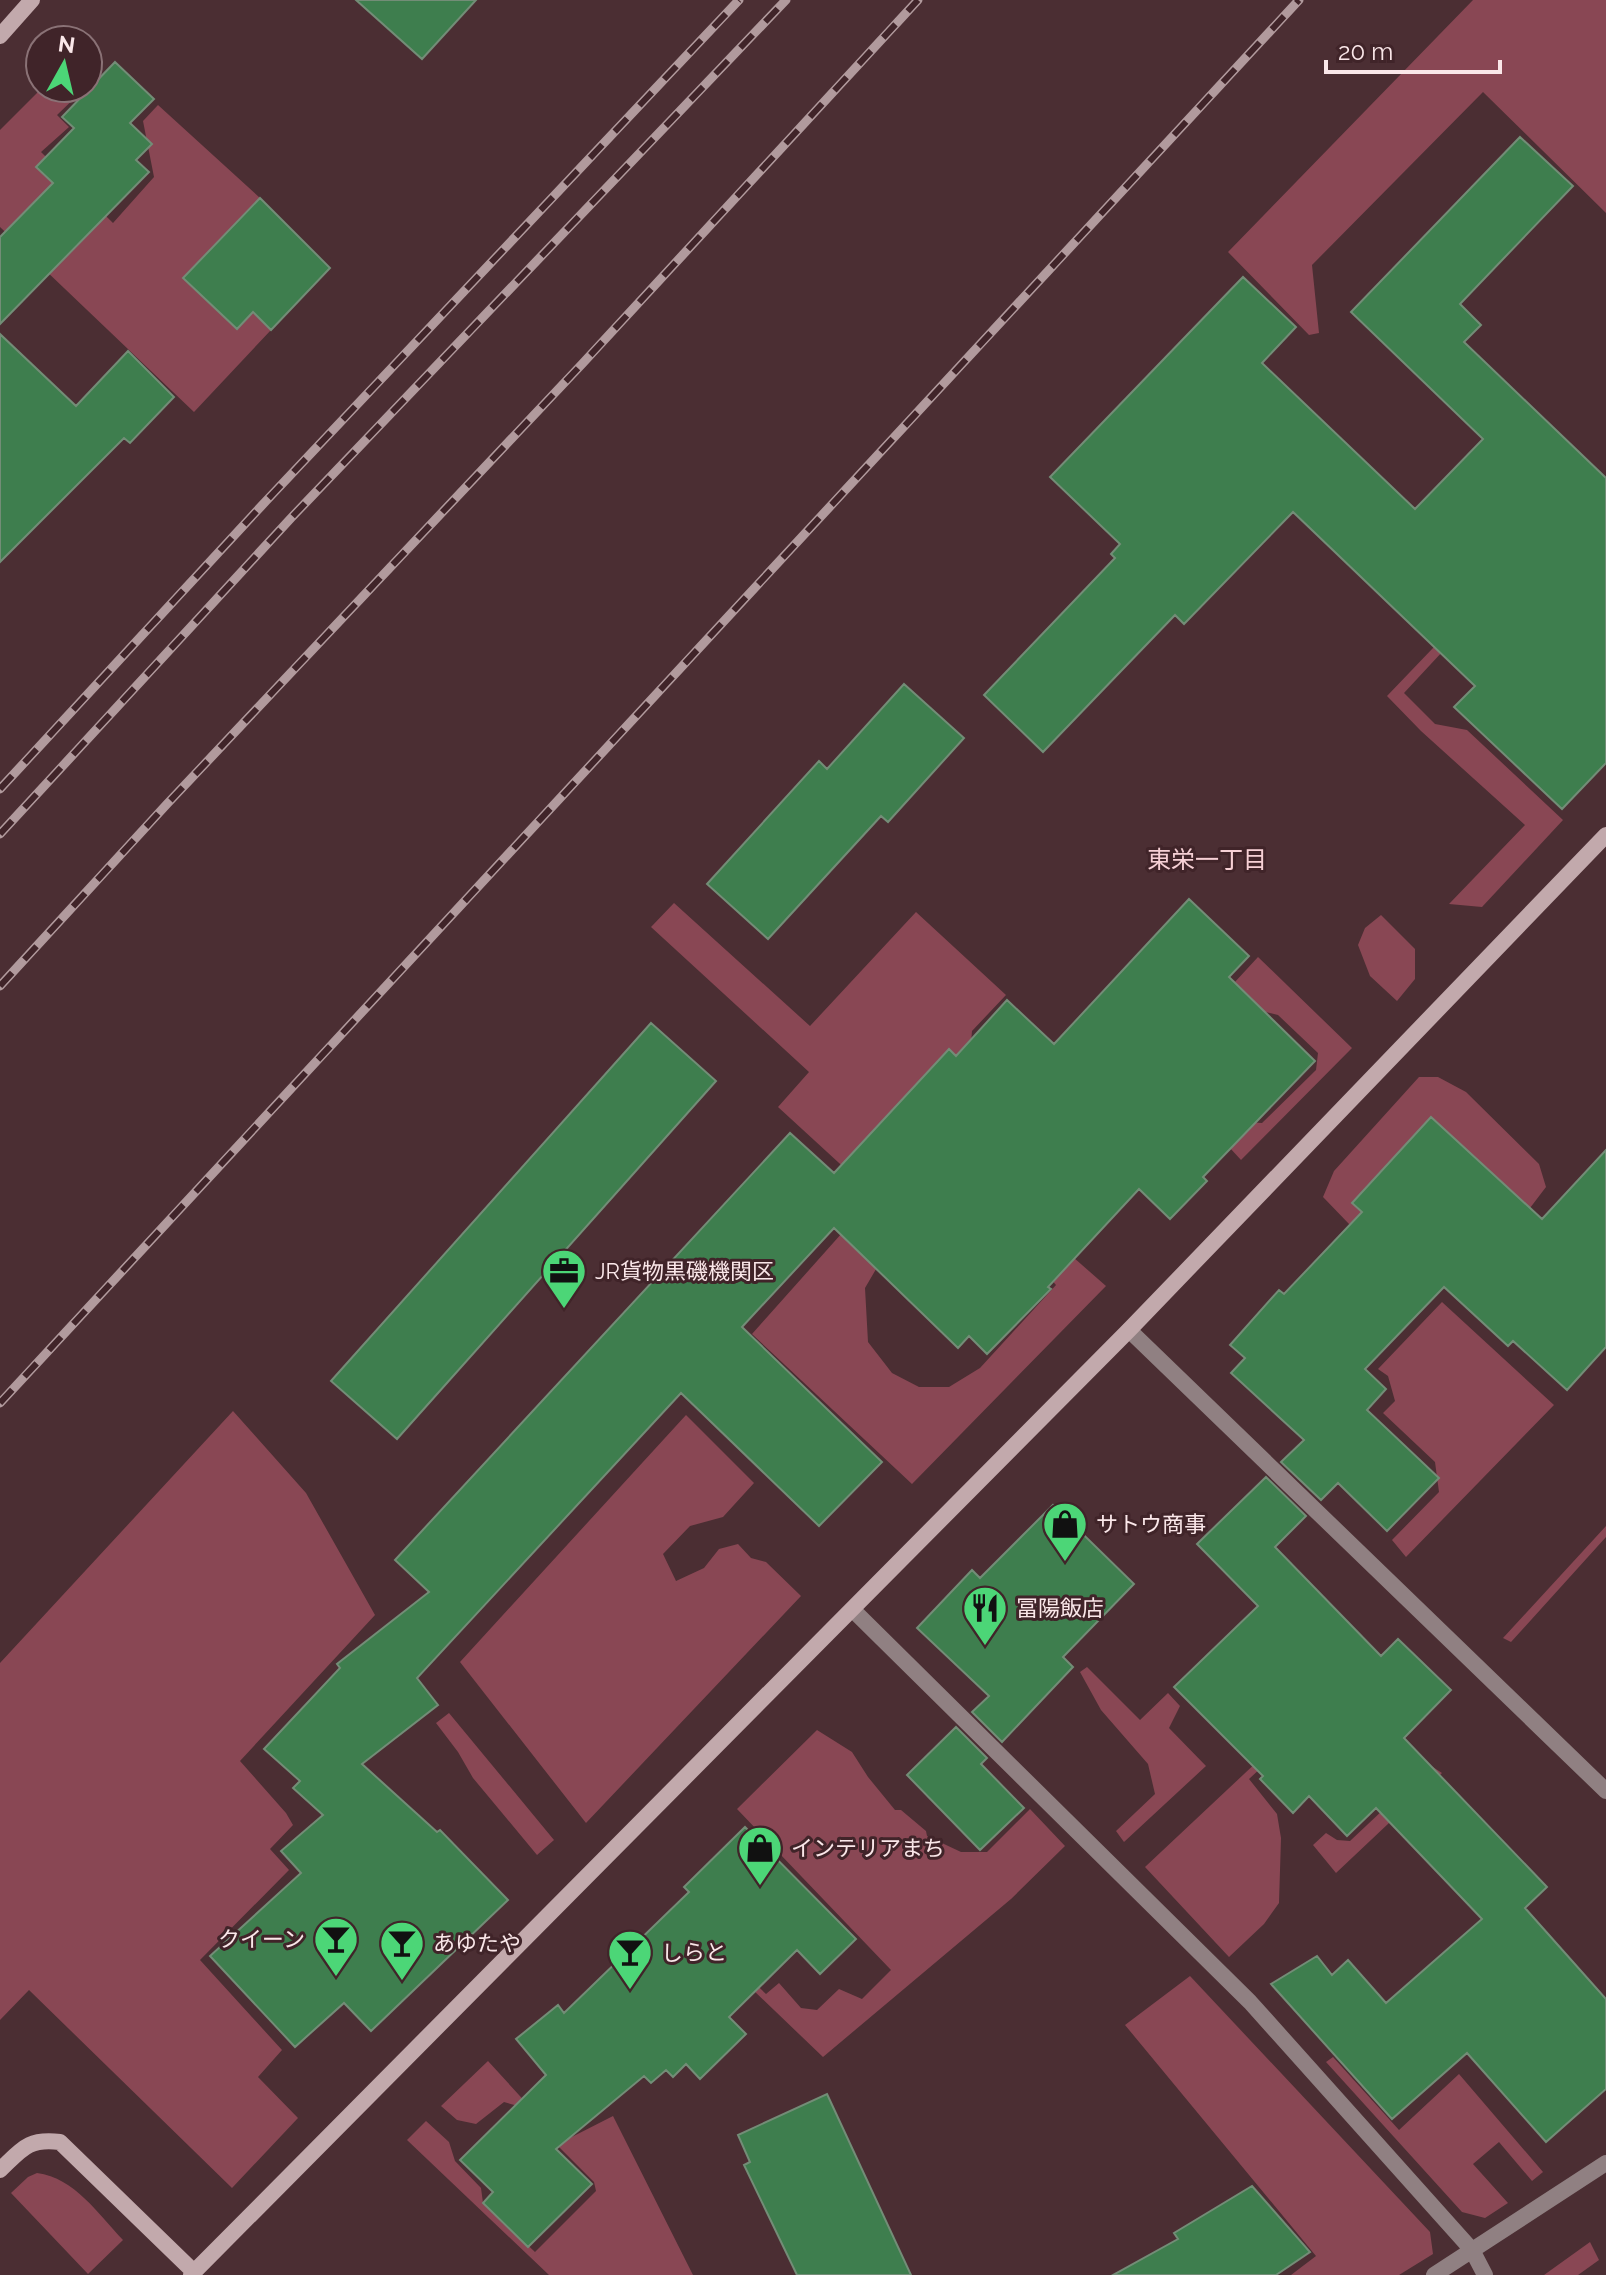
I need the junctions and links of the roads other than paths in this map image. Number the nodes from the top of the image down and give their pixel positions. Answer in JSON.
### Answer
{"nodes":[{"id":1,"x":32,"y":0,"type":"edge"},
{"id":2,"x":0,"y":36,"type":"edge"},
{"id":3,"x":1606,"y":835,"type":"edge"},
{"id":4,"x":1129,"y":1330,"type":"junction"},
{"id":5,"x":853,"y":1610,"type":"junction"},
{"id":6,"x":1606,"y":1791,"type":"edge"},
{"id":7,"x":1606,"y":2163,"type":"edge"},
{"id":8,"x":0,"y":2170,"type":"edge"},
{"id":9,"x":1472,"y":2250,"type":"junction"},
{"id":10,"x":192,"y":2273,"type":"edge"},
{"id":11,"x":1434,"y":2275,"type":"edge"},
{"id":12,"x":1485,"y":2275,"type":"edge"}],
"edges":[{"from":1,"to":2,"type":"street"},
{"from":3,"to":4,"type":"street"},
{"from":4,"to":5,"type":"street"},
{"from":4,"to":6,"type":"street"},
{"from":5,"to":9,"type":"street"},
{"from":5,"to":10,"type":"street"},
{"from":7,"to":9,"type":"street"},
{"from":8,"to":10,"type":"street"},
{"from":9,"to":11,"type":"street"},
{"from":9,"to":12,"type":"street"}]}
